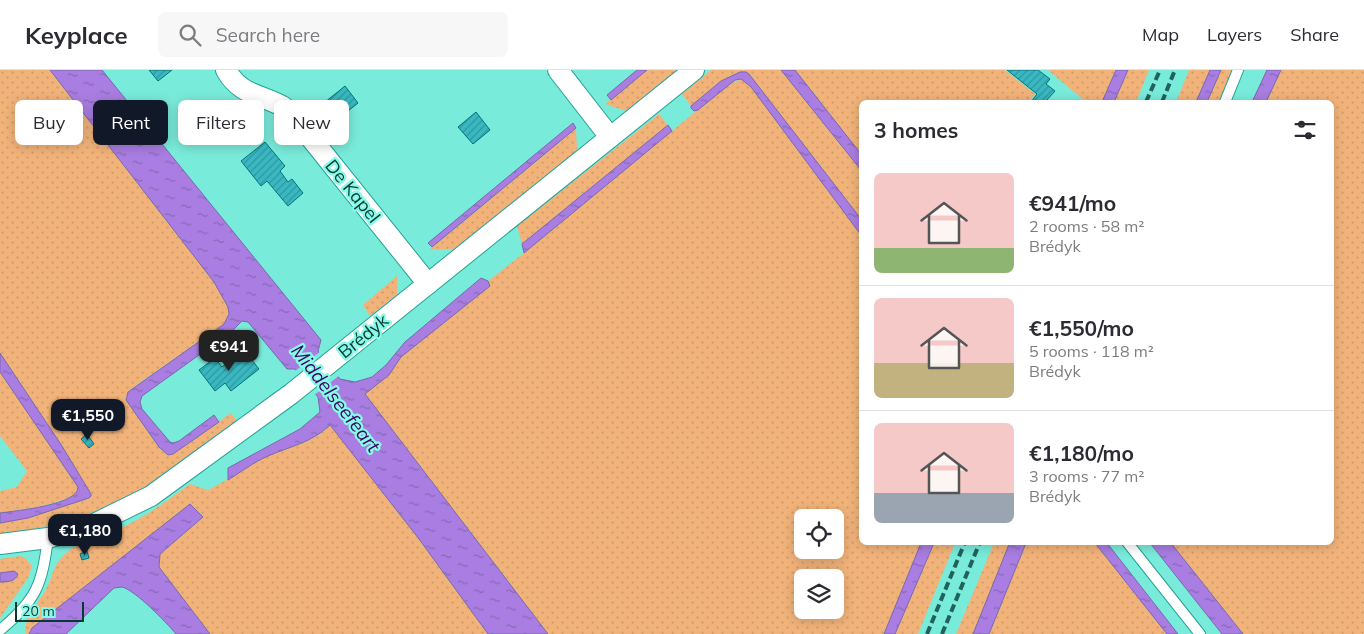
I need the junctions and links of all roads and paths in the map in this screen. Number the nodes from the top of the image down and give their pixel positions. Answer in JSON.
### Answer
{"nodes":[{"id":1,"x":226,"y":70,"type":"edge"},
{"id":2,"x":558,"y":70,"type":"edge"},
{"id":3,"x":694,"y":70,"type":"edge"},
{"id":4,"x":1238,"y":70,"type":"edge"},
{"id":5,"x":1226,"y":100,"type":"edge"},
{"id":6,"x":610,"y":137,"type":"junction"},
{"id":7,"x":428,"y":284,"type":"junction"},
{"id":8,"x":48,"y":538,"type":"junction"},
{"id":9,"x":0,"y":544,"type":"edge"},
{"id":10,"x":1130,"y":545,"type":"edge"},
{"id":11,"x":0,"y":630,"type":"edge"},
{"id":12,"x":1200,"y":634,"type":"edge"}],
"edges":[{"from":1,"to":7,"type":"street","name":"De Kapel"},
{"from":2,"to":6,"type":"street"},
{"from":3,"to":6,"type":"street","name":"Brédyk"},
{"from":4,"to":5,"type":"lane"},
{"from":6,"to":7,"type":"street","name":"Brédyk"},
{"from":7,"to":8,"type":"street","name":"Brédyk"},
{"from":8,"to":9,"type":"street","name":"Brédyk"},
{"from":8,"to":11,"type":"lane"},
{"from":10,"to":12,"type":"lane"}]}
